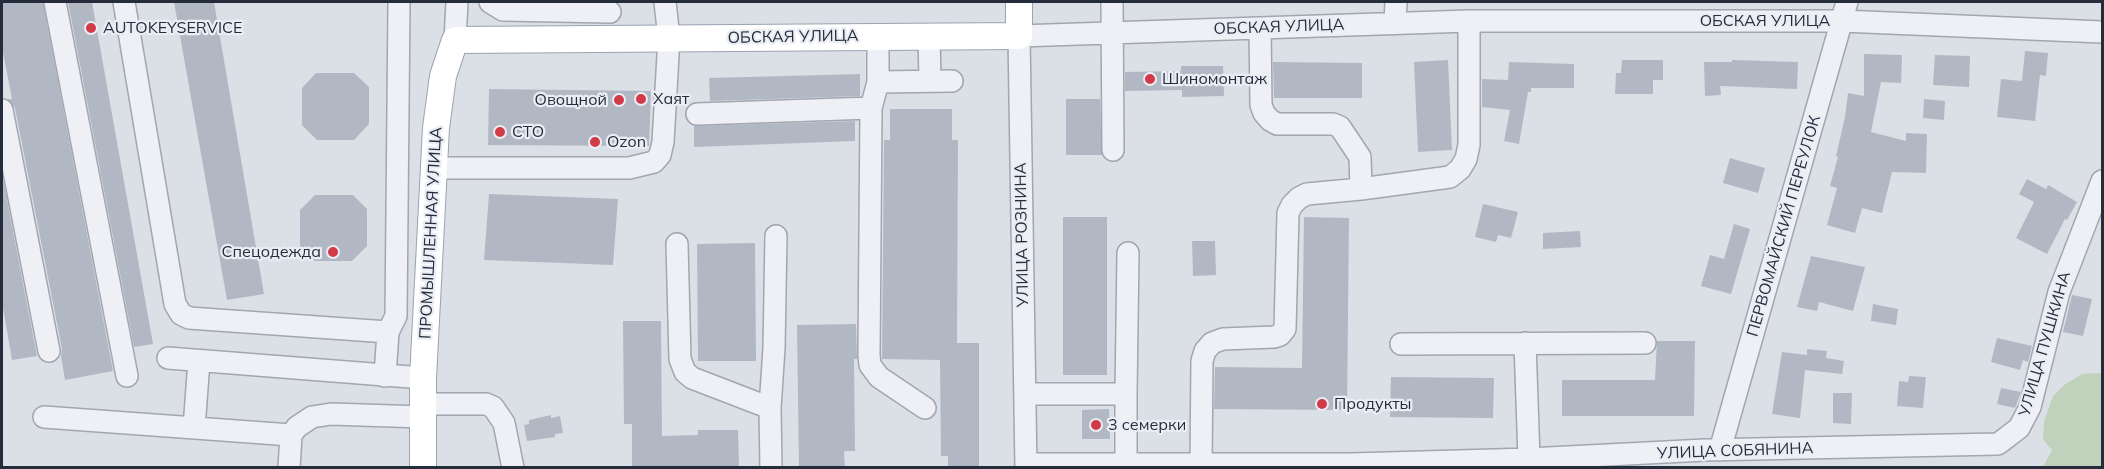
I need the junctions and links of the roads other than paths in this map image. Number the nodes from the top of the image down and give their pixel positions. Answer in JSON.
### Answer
{"nodes":[{"id":1,"x":55,"y":2,"type":"edge"},
{"id":2,"x":124,"y":2,"type":"edge"},
{"id":3,"x":399,"y":2,"type":"edge"},
{"id":4,"x":457,"y":2,"type":"edge"},
{"id":5,"x":490,"y":2,"type":"edge"},
{"id":6,"x":665,"y":2,"type":"edge"},
{"id":7,"x":1019,"y":2,"type":"edge"},
{"id":8,"x":1112,"y":2,"type":"edge"},
{"id":9,"x":1396,"y":2,"type":"edge"},
{"id":10,"x":610,"y":7,"type":"edge"},
{"id":11,"x":580,"y":11,"type":"junction"},
{"id":12,"x":1845,"y":11,"type":"edge"},
{"id":13,"x":1469,"y":21,"type":"junction"},
{"id":14,"x":1395,"y":23,"type":"junction"},
{"id":15,"x":1260,"y":28,"type":"junction"},
{"id":16,"x":2103,"y":32,"type":"edge"},
{"id":17,"x":1112,"y":34,"type":"junction"},
{"id":18,"x":878,"y":36,"type":"junction"},
{"id":19,"x":929,"y":36,"type":"junction"},
{"id":20,"x":1019,"y":36,"type":"junction"},
{"id":21,"x":579,"y":38,"type":"junction"},
{"id":22,"x":609,"y":38,"type":"junction"},
{"id":23,"x":669,"y":38,"type":"junction"},
{"id":24,"x":455,"y":40,"type":"junction"},
{"id":25,"x":930,"y":81,"type":"junction"},
{"id":26,"x":952,"y":81,"type":"dead end"},
{"id":27,"x":878,"y":82,"type":"junction"},
{"id":28,"x":871,"y":108,"type":"junction"},
{"id":29,"x":2,"y":111,"type":"edge"},
{"id":30,"x":697,"y":114,"type":"dead end"},
{"id":31,"x":1113,"y":150,"type":"dead end"},
{"id":32,"x":433,"y":168,"type":"junction"},
{"id":33,"x":2103,"y":181,"type":"edge"},
{"id":34,"x":1361,"y":189,"type":"junction"},
{"id":35,"x":776,"y":236,"type":"dead end"},
{"id":36,"x":677,"y":244,"type":"dead end"},
{"id":37,"x":1128,"y":253,"type":"dead end"},
{"id":38,"x":388,"y":332,"type":"junction"},
{"id":39,"x":1645,"y":343,"type":"dead end"},
{"id":40,"x":1401,"y":344,"type":"dead end"},
{"id":41,"x":1525,"y":344,"type":"junction"},
{"id":42,"x":49,"y":351,"type":"dead end"},
{"id":43,"x":168,"y":358,"type":"dead end"},
{"id":44,"x":199,"y":361,"type":"junction"},
{"id":45,"x":127,"y":376,"type":"dead end"},
{"id":46,"x":385,"y":376,"type":"junction"},
{"id":47,"x":423,"y":378,"type":"junction"},
{"id":48,"x":1024,"y":394,"type":"junction"},
{"id":49,"x":1126,"y":394,"type":"junction"},
{"id":50,"x":770,"y":408,"type":"junction"},
{"id":51,"x":925,"y":408,"type":"dead end"},
{"id":52,"x":423,"y":410,"type":"junction"},
{"id":53,"x":44,"y":417,"type":"dead end"},
{"id":54,"x":194,"y":428,"type":"junction"},
{"id":55,"x":291,"y":435,"type":"junction"},
{"id":56,"x":2010,"y":436,"type":"joint"},
{"id":57,"x":1710,"y":456,"type":"edge"},
{"id":58,"x":1528,"y":459,"type":"junction"},
{"id":59,"x":1126,"y":464,"type":"junction"},
{"id":60,"x":1201,"y":465,"type":"junction"},
{"id":61,"x":1026,"y":466,"type":"edge"},
{"id":62,"x":1352,"y":466,"type":"edge"},
{"id":63,"x":290,"y":468,"type":"edge"},
{"id":64,"x":423,"y":468,"type":"edge"},
{"id":65,"x":513,"y":468,"type":"edge"},
{"id":66,"x":771,"y":468,"type":"edge"}],
"edges":[{"from":1,"to":45,"type":"street"},
{"from":2,"to":38,"type":"street"},
{"from":3,"to":38,"type":"street"},
{"from":4,"to":24,"type":"street","name":"ПРОМЫШЛЕННАЯ УЛИЦА"},
{"from":5,"to":11,"type":"street"},
{"from":6,"to":23,"type":"street"},
{"from":7,"to":20,"type":"main road","name":"УЛИЦА РОЗНИНА"},
{"from":8,"to":17,"type":"street"},
{"from":9,"to":14,"type":"street"},
{"from":10,"to":11,"type":"street"},
{"from":10,"to":22,"type":"street"},
{"from":11,"to":21,"type":"street"},
{"from":12,"to":13,"type":"street","name":"ОБСКАЯ УЛИЦА"},
{"from":12,"to":16,"type":"street","name":"ОБСКАЯ УЛИЦА"},
{"from":12,"to":57,"type":"street","name":"ПЕРВОМАЙСКИЙ ПЕРЕУЛОК"},
{"from":13,"to":14,"type":"street","name":"ОБСКАЯ УЛИЦА"},
{"from":13,"to":34,"type":"street"},
{"from":14,"to":15,"type":"street","name":"ОБСКАЯ УЛИЦА"},
{"from":15,"to":17,"type":"street","name":"ОБСКАЯ УЛИЦА"},
{"from":15,"to":34,"type":"street"},
{"from":17,"to":20,"type":"street","name":"ОБСКАЯ УЛИЦА"},
{"from":17,"to":31,"type":"street"},
{"from":18,"to":19,"type":"main road","name":"ОБСКАЯ УЛИЦА"},
{"from":18,"to":23,"type":"main road","name":"ОБСКАЯ УЛИЦА"},
{"from":18,"to":27,"type":"street"},
{"from":19,"to":20,"type":"main road","name":"ОБСКАЯ УЛИЦА"},
{"from":19,"to":25,"type":"street"},
{"from":20,"to":48,"type":"street","name":"УЛИЦА РОЗНИНА"},
{"from":21,"to":22,"type":"main road","name":"ОБСКАЯ УЛИЦА"},
{"from":21,"to":24,"type":"main road","name":"ОБСКАЯ УЛИЦА"},
{"from":22,"to":23,"type":"main road","name":"ОБСКАЯ УЛИЦА"},
{"from":23,"to":32,"type":"street"},
{"from":24,"to":32,"type":"main road","name":"ПРОМЫШЛЕННАЯ УЛИЦА"},
{"from":25,"to":26,"type":"street"},
{"from":25,"to":27,"type":"street"},
{"from":27,"to":28,"type":"street"},
{"from":28,"to":30,"type":"street"},
{"from":28,"to":51,"type":"street"},
{"from":29,"to":42,"type":"street"},
{"from":32,"to":47,"type":"main road","name":"ПРОМЫШЛЕННАЯ УЛИЦА"},
{"from":33,"to":56,"type":"street","name":"УЛИЦА ПУШКИНА"},
{"from":34,"to":60,"type":"street"},
{"from":35,"to":50,"type":"street"},
{"from":36,"to":50,"type":"street"},
{"from":37,"to":49,"type":"street"},
{"from":38,"to":46,"type":"street"},
{"from":39,"to":41,"type":"street"},
{"from":40,"to":41,"type":"street"},
{"from":41,"to":58,"type":"street"},
{"from":43,"to":44,"type":"street"},
{"from":44,"to":46,"type":"street"},
{"from":44,"to":54,"type":"street"},
{"from":46,"to":47,"type":"street"},
{"from":47,"to":52,"type":"main road","name":"ПРОМЫШЛЕННАЯ УЛИЦА"},
{"from":48,"to":49,"type":"street"},
{"from":48,"to":61,"type":"street","name":"УЛИЦА РОЗНИНА"},
{"from":49,"to":59,"type":"street"},
{"from":50,"to":66,"type":"street"},
{"from":52,"to":55,"type":"street"},
{"from":52,"to":64,"type":"main road","name":"ПРОМЫШЛЕННАЯ УЛИЦА"},
{"from":52,"to":65,"type":"street"},
{"from":53,"to":54,"type":"street"},
{"from":54,"to":55,"type":"street"},
{"from":55,"to":63,"type":"street"},
{"from":56,"to":57,"type":"street","name":"УЛИЦА СОБЯНИНА"},
{"from":57,"to":58,"type":"street","name":"УЛИЦА СОБЯНИНА"},
{"from":58,"to":62,"type":"street","name":"УЛИЦА СОБЯНИНА"},
{"from":59,"to":60,"type":"street","name":"УЛИЦА СОБЯНИНА"},
{"from":59,"to":61,"type":"street","name":"УЛИЦА СОБЯНИНА"},
{"from":60,"to":62,"type":"street","name":"УЛИЦА СОБЯНИНА"}]}
